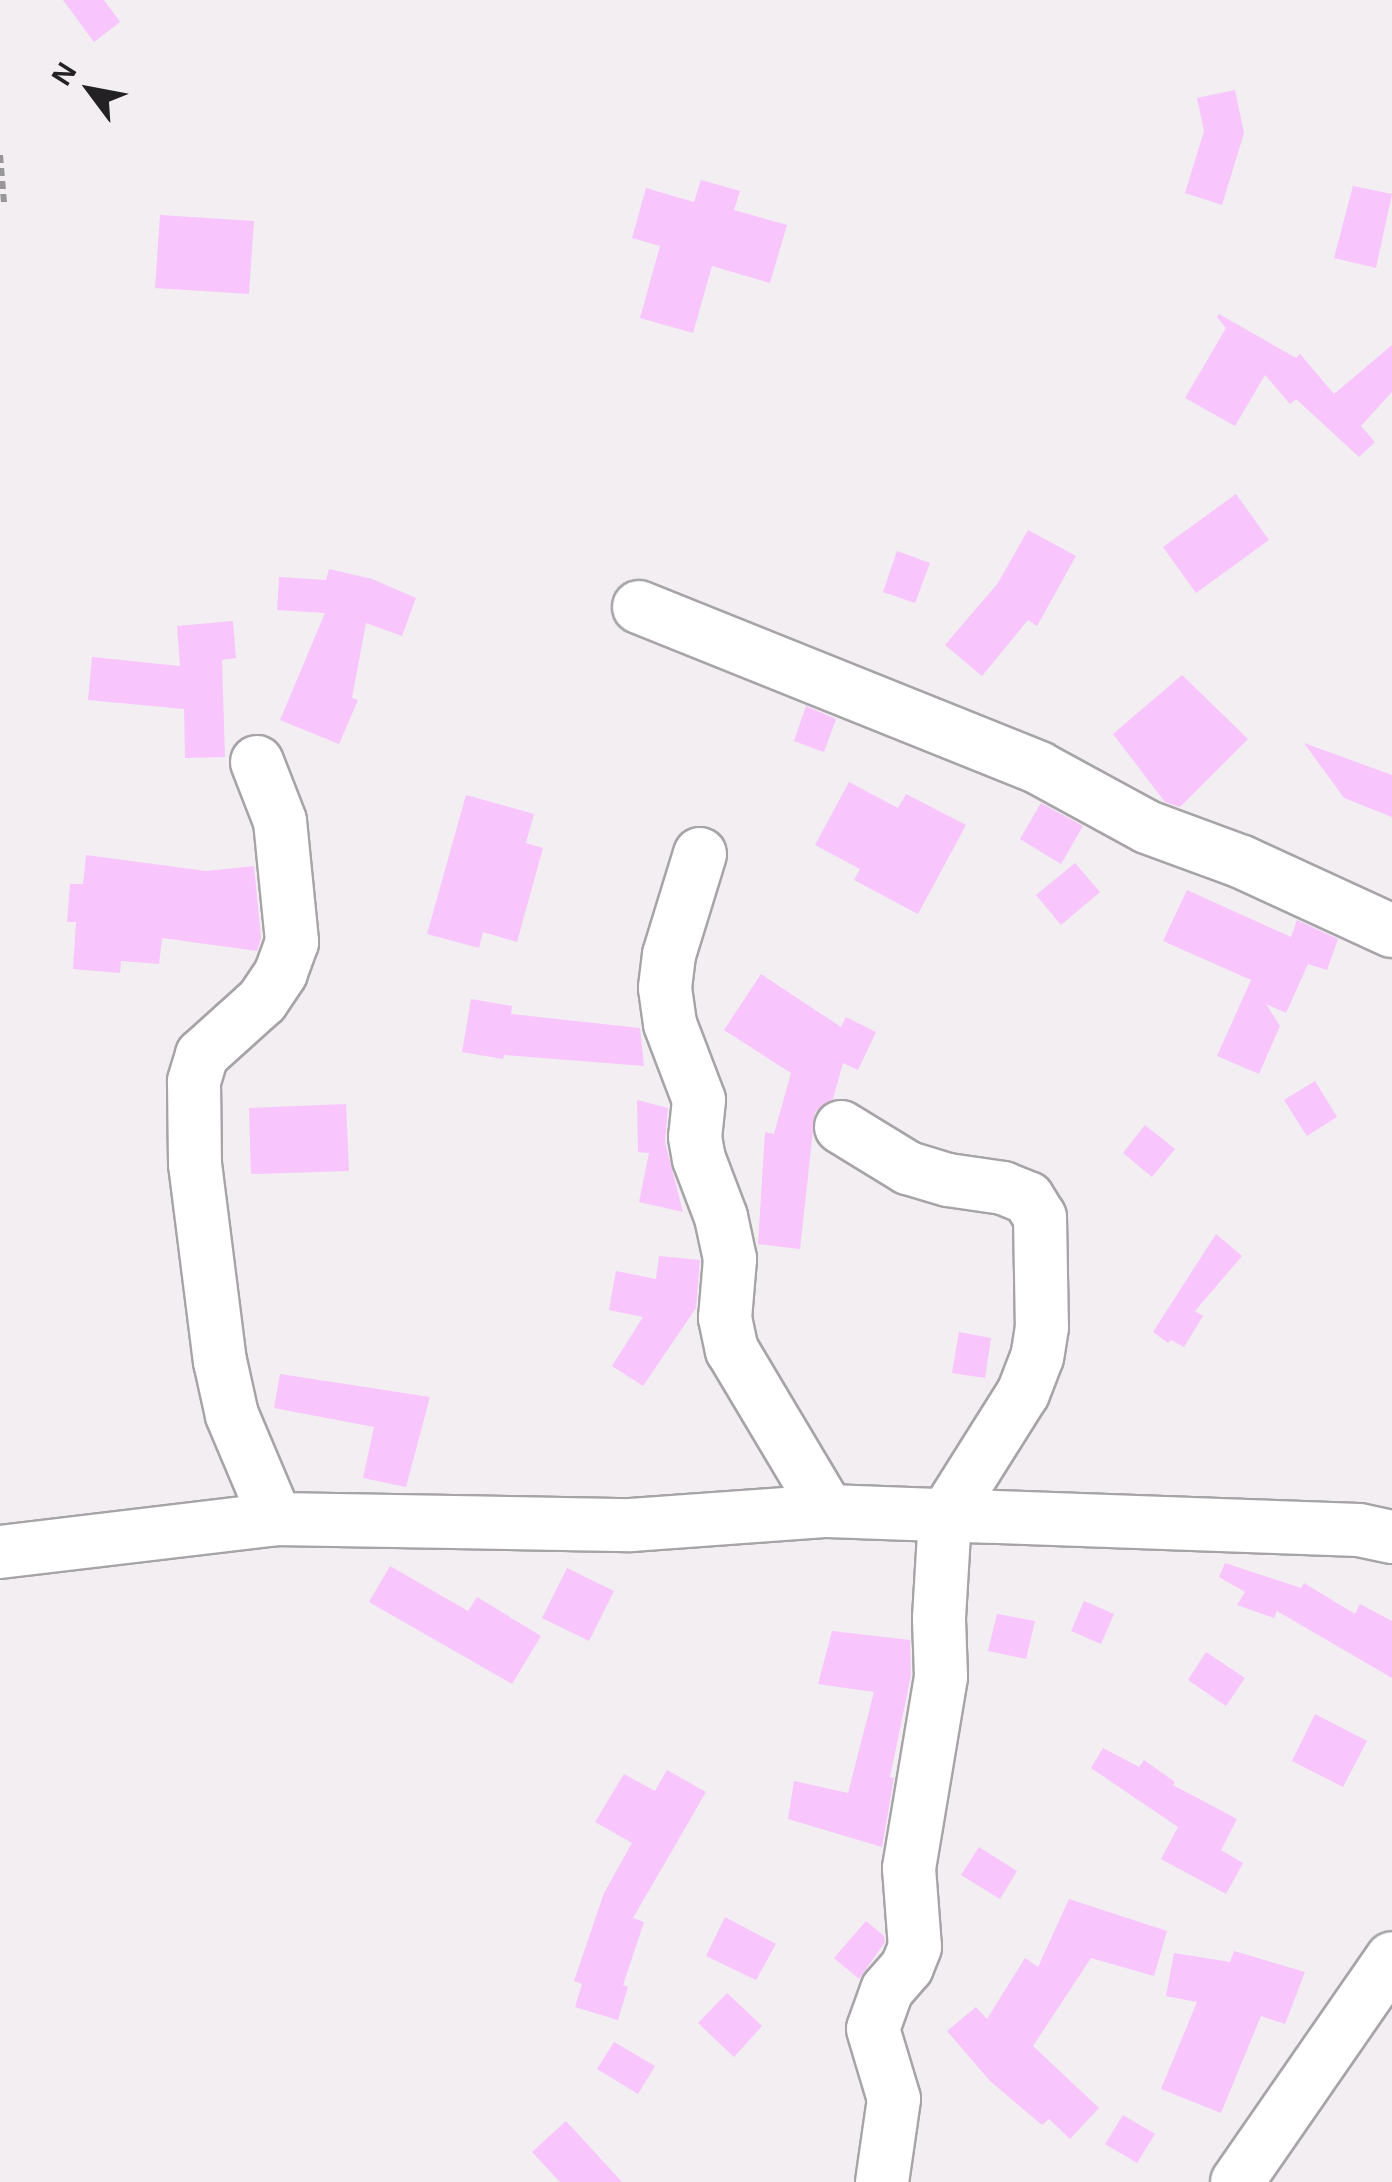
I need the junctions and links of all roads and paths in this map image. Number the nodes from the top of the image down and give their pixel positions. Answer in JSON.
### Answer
{"nodes":[{"id":1,"x":0,"y":156,"type":"edge"},
{"id":2,"x":4,"y":203,"type":"dead end"},
{"id":3,"x":639,"y":608,"type":"dead end"},
{"id":4,"x":258,"y":762,"type":"dead end"},
{"id":5,"x":700,"y":854,"type":"dead end"},
{"id":6,"x":1392,"y":930,"type":"edge"},
{"id":7,"x":842,"y":1127,"type":"dead end"},
{"id":8,"x":828,"y":1511,"type":"junction"},
{"id":9,"x":945,"y":1517,"type":"junction"},
{"id":10,"x":276,"y":1519,"type":"junction"},
{"id":11,"x":1392,"y":1538,"type":"edge"},
{"id":12,"x":0,"y":1552,"type":"edge"},
{"id":13,"x":1392,"y":1958,"type":"edge"},
{"id":14,"x":882,"y":2182,"type":"edge"},
{"id":15,"x":1236,"y":2182,"type":"edge"}],
"edges":[{"from":1,"to":2,"type":"path"},
{"from":3,"to":6,"type":"street"},
{"from":4,"to":10,"type":"street"},
{"from":5,"to":8,"type":"street"},
{"from":7,"to":9,"type":"street"},
{"from":8,"to":9,"type":"street"},
{"from":8,"to":10,"type":"street"},
{"from":9,"to":11,"type":"street"},
{"from":9,"to":14,"type":"street"},
{"from":10,"to":12,"type":"street"},
{"from":13,"to":15,"type":"street"}]}
